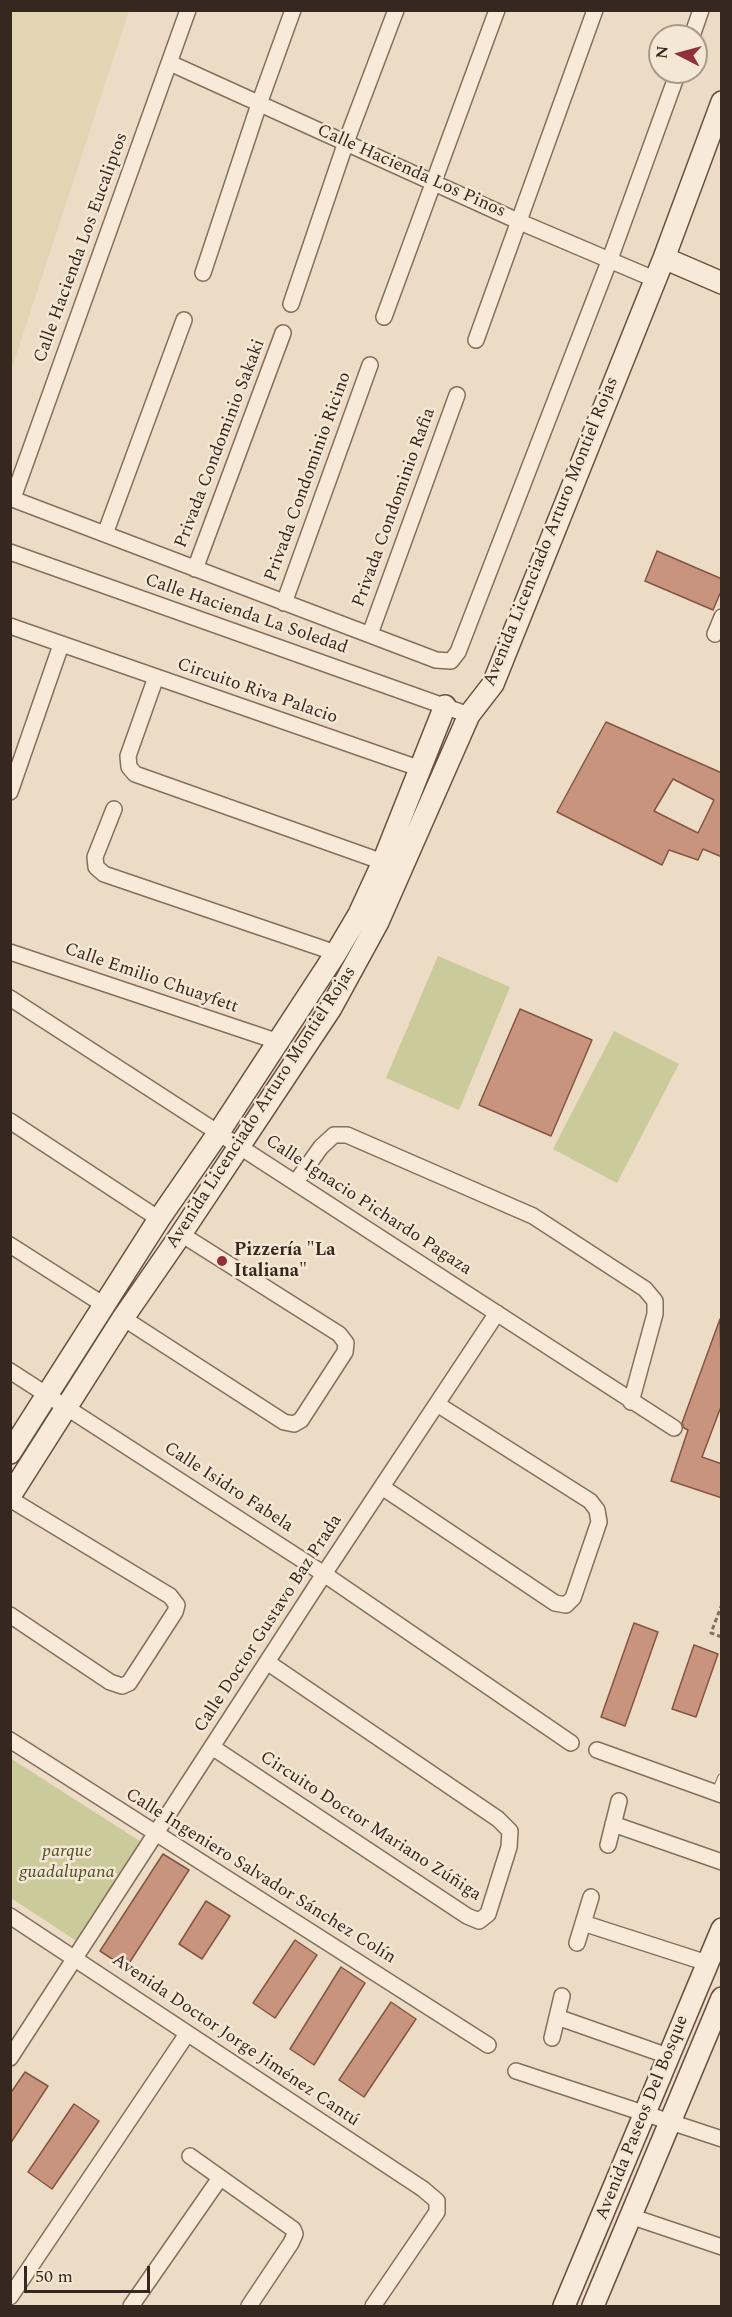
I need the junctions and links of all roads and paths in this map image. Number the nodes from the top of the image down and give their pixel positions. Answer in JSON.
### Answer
{"nodes":[{"id":1,"x":188,"y":10,"type":"edge"},
{"id":2,"x":293,"y":10,"type":"edge"},
{"id":3,"x":396,"y":10,"type":"edge"},
{"id":4,"x":497,"y":10,"type":"edge"},
{"id":5,"x":595,"y":10,"type":"edge"},
{"id":6,"x":170,"y":63,"type":"junction"},
{"id":7,"x":674,"y":84,"type":"edge"},
{"id":8,"x":722,"y":102,"type":"edge"},
{"id":9,"x":259,"y":104,"type":"junction"},
{"id":10,"x":346,"y":142,"type":"junction"},
{"id":11,"x":434,"y":183,"type":"junction"},
{"id":12,"x":520,"y":222,"type":"junction"},
{"id":13,"x":664,"y":258,"type":"junction"},
{"id":14,"x":610,"y":259,"type":"junction"},
{"id":15,"x":202,"y":273,"type":"dead end"},
{"id":16,"x":654,"y":279,"type":"junction"},
{"id":17,"x":722,"y":283,"type":"edge"},
{"id":18,"x":291,"y":304,"type":"dead end"},
{"id":19,"x":384,"y":317,"type":"dead end"},
{"id":20,"x":184,"y":320,"type":"dead end"},
{"id":21,"x":283,"y":333,"type":"dead end"},
{"id":22,"x":477,"y":340,"type":"dead end"},
{"id":23,"x":370,"y":365,"type":"dead end"},
{"id":24,"x":457,"y":395,"type":"dead end"},
{"id":25,"x":11,"y":498,"type":"edge"},
{"id":26,"x":105,"y":534,"type":"junction"},
{"id":27,"x":10,"y":552,"type":"edge"},
{"id":28,"x":195,"y":569,"type":"junction"},
{"id":29,"x":284,"y":603,"type":"junction"},
{"id":30,"x":722,"y":617,"type":"edge"},
{"id":31,"x":10,"y":626,"type":"edge"},
{"id":32,"x":370,"y":634,"type":"junction"},
{"id":33,"x":715,"y":634,"type":"dead end"},
{"id":34,"x":61,"y":645,"type":"junction"},
{"id":35,"x":156,"y":677,"type":"junction"},
{"id":36,"x":445,"y":706,"type":"junction"},
{"id":37,"x":469,"y":714,"type":"junction"},
{"id":38,"x":421,"y":769,"type":"junction"},
{"id":39,"x":10,"y":792,"type":"edge"},
{"id":40,"x":114,"y":809,"type":"dead end"},
{"id":41,"x":383,"y":862,"type":"junction"},
{"id":42,"x":10,"y":952,"type":"edge"},
{"id":43,"x":336,"y":953,"type":"junction"},
{"id":44,"x":10,"y":998,"type":"edge"},
{"id":45,"x":279,"y":1042,"type":"junction"},
{"id":46,"x":10,"y":1121,"type":"edge"},
{"id":47,"x":219,"y":1132,"type":"junction"},
{"id":48,"x":240,"y":1145,"type":"junction"},
{"id":49,"x":296,"y":1182,"type":"junction"},
{"id":50,"x":159,"y":1219,"type":"junction"},
{"id":51,"x":181,"y":1234,"type":"junction"},
{"id":52,"x":10,"y":1245,"type":"edge"},
{"id":53,"x":104,"y":1305,"type":"junction"},
{"id":54,"x":497,"y":1313,"type":"junction"},
{"id":55,"x":123,"y":1318,"type":"junction"},
{"id":56,"x":10,"y":1371,"type":"edge"},
{"id":57,"x":47,"y":1395,"type":"junction"},
{"id":58,"x":631,"y":1402,"type":"junction"},
{"id":59,"x":437,"y":1404,"type":"junction"},
{"id":60,"x":66,"y":1406,"type":"junction"},
{"id":61,"x":674,"y":1428,"type":"dead end"},
{"id":62,"x":10,"y":1452,"type":"edge"},
{"id":63,"x":382,"y":1487,"type":"junction"},
{"id":64,"x":10,"y":1497,"type":"edge"},
{"id":65,"x":324,"y":1575,"type":"junction"},
{"id":66,"x":722,"y":1604,"type":"edge"},
{"id":67,"x":10,"y":1615,"type":"edge"},
{"id":68,"x":722,"y":1637,"type":"edge"},
{"id":69,"x":267,"y":1662,"type":"junction"},
{"id":70,"x":10,"y":1740,"type":"edge"},
{"id":71,"x":571,"y":1743,"type":"dead end"},
{"id":72,"x":212,"y":1747,"type":"junction"},
{"id":73,"x":597,"y":1750,"type":"dead end"},
{"id":74,"x":722,"y":1778,"type":"edge"},
{"id":75,"x":719,"y":1794,"type":"edge"},
{"id":76,"x":620,"y":1801,"type":"dead end"},
{"id":77,"x":613,"y":1824,"type":"junction"},
{"id":78,"x":156,"y":1835,"type":"junction"},
{"id":79,"x":608,"y":1845,"type":"dead end"},
{"id":80,"x":722,"y":1862,"type":"edge"},
{"id":81,"x":591,"y":1897,"type":"dead end"},
{"id":82,"x":10,"y":1917,"type":"edge"},
{"id":83,"x":583,"y":1923,"type":"junction"},
{"id":84,"x":722,"y":1929,"type":"edge"},
{"id":85,"x":577,"y":1943,"type":"dead end"},
{"id":86,"x":76,"y":1959,"type":"junction"},
{"id":87,"x":707,"y":1963,"type":"junction"},
{"id":88,"x":562,"y":1995,"type":"dead end"},
{"id":89,"x":722,"y":1998,"type":"edge"},
{"id":90,"x":557,"y":2017,"type":"junction"},
{"id":91,"x":715,"y":2031,"type":"edge"},
{"id":92,"x":188,"y":2034,"type":"junction"},
{"id":93,"x":552,"y":2038,"type":"dead end"},
{"id":94,"x":488,"y":2045,"type":"dead end"},
{"id":95,"x":668,"y":2056,"type":"junction"},
{"id":96,"x":10,"y":2058,"type":"edge"},
{"id":97,"x":516,"y":2071,"type":"dead end"},
{"id":98,"x":646,"y":2112,"type":"junction"},
{"id":99,"x":670,"y":2121,"type":"junction"},
{"id":100,"x":722,"y":2139,"type":"edge"},
{"id":101,"x":190,"y":2156,"type":"dead end"},
{"id":102,"x":220,"y":2178,"type":"junction"},
{"id":103,"x":630,"y":2216,"type":"junction"},
{"id":104,"x":722,"y":2247,"type":"edge"},
{"id":105,"x":385,"y":2289,"type":"junction"},
{"id":106,"x":10,"y":2297,"type":"edge"},
{"id":107,"x":595,"y":2306,"type":"edge"},
{"id":108,"x":131,"y":2307,"type":"edge"},
{"id":109,"x":249,"y":2307,"type":"edge"},
{"id":110,"x":373,"y":2307,"type":"edge"},
{"id":111,"x":380,"y":2307,"type":"edge"},
{"id":112,"x":564,"y":2307,"type":"edge"}],
"edges":[{"from":1,"to":6,"type":"street","name":"Calle Hacienda Los Eucaliptos"},
{"from":2,"to":9,"type":"street"},
{"from":3,"to":10,"type":"street"},
{"from":4,"to":11,"type":"street"},
{"from":5,"to":12,"type":"street"},
{"from":6,"to":9,"type":"street","name":"Calle Hacienda Los Pinos"},
{"from":6,"to":25,"type":"street","name":"Calle Hacienda Los Eucaliptos"},
{"from":7,"to":14,"type":"street"},
{"from":8,"to":13,"type":"main road","name":"Avenida Licenciado Arturo Montiel Rojas"},
{"from":9,"to":10,"type":"street","name":"Calle Hacienda Los Pinos"},
{"from":9,"to":15,"type":"street"},
{"from":10,"to":11,"type":"street","name":"Calle Hacienda Los Pinos"},
{"from":10,"to":18,"type":"street"},
{"from":11,"to":12,"type":"street","name":"Calle Hacienda Los Pinos"},
{"from":11,"to":19,"type":"street"},
{"from":12,"to":14,"type":"street","name":"Calle Hacienda Los Pinos"},
{"from":12,"to":22,"type":"street"},
{"from":13,"to":16,"type":"main road","name":"Avenida Licenciado Arturo Montiel Rojas"},
{"from":13,"to":17,"type":"main road"},
{"from":14,"to":16,"type":"street","name":"Calle Hacienda Los Pinos"},
{"from":14,"to":32,"type":"street"},
{"from":16,"to":37,"type":"main road","name":"Avenida Licenciado Arturo Montiel Rojas"},
{"from":20,"to":26,"type":"street"},
{"from":21,"to":28,"type":"street","name":"Privada Condominio Sakaki"},
{"from":23,"to":29,"type":"street","name":"Privada Condominio Ricino"},
{"from":24,"to":32,"type":"street","name":"Privada Condominio Rafia"},
{"from":25,"to":26,"type":"street"},
{"from":26,"to":28,"type":"street"},
{"from":27,"to":36,"type":"street","name":"Calle Hacienda La Soledad"},
{"from":28,"to":29,"type":"street"},
{"from":29,"to":32,"type":"street"},
{"from":30,"to":33,"type":"street"},
{"from":31,"to":34,"type":"street"},
{"from":34,"to":35,"type":"street"},
{"from":34,"to":39,"type":"street"},
{"from":35,"to":38,"type":"street","name":"Circuito Riva Palacio"},
{"from":35,"to":41,"type":"street","name":"Circuito Riva Palacio"},
{"from":36,"to":37,"type":"street","name":"Calle Hacienda La Soledad"},
{"from":36,"to":38,"type":"main road","name":"Avenida Licenciado Arturo Montiel Rojas"},
{"from":37,"to":48,"type":"main road","name":"Avenida Licenciado Arturo Montiel Rojas"},
{"from":38,"to":41,"type":"main road","name":"Avenida Licenciado Arturo Montiel Rojas"},
{"from":40,"to":43,"type":"street"},
{"from":41,"to":43,"type":"main road","name":"Avenida Licenciado Arturo Montiel Rojas"},
{"from":42,"to":45,"type":"street","name":"Calle Emilio Chuayfett"},
{"from":43,"to":45,"type":"main road","name":"Avenida Licenciado Arturo Montiel Rojas"},
{"from":44,"to":47,"type":"street","name":"Calle Ignacio Pichardo Pagaza"},
{"from":45,"to":47,"type":"main road","name":"Avenida Licenciado Arturo Montiel Rojas"},
{"from":46,"to":50,"type":"street"},
{"from":47,"to":48,"type":"street","name":"Calle Ignacio Pichardo Pagaza"},
{"from":47,"to":50,"type":"main road","name":"Avenida Licenciado Arturo Montiel Rojas"},
{"from":48,"to":49,"type":"street","name":"Calle Ignacio Pichardo Pagaza"},
{"from":48,"to":51,"type":"main road","name":"Avenida Licenciado Arturo Montiel Rojas"},
{"from":49,"to":54,"type":"street","name":"Calle Ignacio Pichardo Pagaza"},
{"from":49,"to":58,"type":"street"},
{"from":50,"to":53,"type":"main road","name":"Avenida Licenciado Arturo Montiel Rojas"},
{"from":51,"to":55,"type":"main road","name":"Avenida Licenciado Arturo Montiel Rojas"},
{"from":51,"to":55,"type":"street"},
{"from":52,"to":53,"type":"street"},
{"from":53,"to":57,"type":"main road","name":"Avenida Licenciado Arturo Montiel Rojas"},
{"from":54,"to":58,"type":"street","name":"Calle Ignacio Pichardo Pagaza"},
{"from":54,"to":59,"type":"street","name":"Calle Doctor Gustavo Baz Prada"},
{"from":55,"to":60,"type":"main road","name":"Avenida Licenciado Arturo Montiel Rojas"},
{"from":56,"to":57,"type":"street","name":"Calle Isidro Fabela"},
{"from":57,"to":60,"type":"street","name":"Calle Isidro Fabela"},
{"from":57,"to":62,"type":"main road","name":"Avenida Licenciado Arturo Montiel Rojas"},
{"from":58,"to":61,"type":"street","name":"Calle Ignacio Pichardo Pagaza"},
{"from":59,"to":63,"type":"street","name":"Calle Doctor Gustavo Baz Prada"},
{"from":59,"to":63,"type":"street"},
{"from":60,"to":64,"type":"main road","name":"Avenida Licenciado Arturo Montiel Rojas"},
{"from":60,"to":65,"type":"street","name":"Calle Isidro Fabela"},
{"from":63,"to":65,"type":"street","name":"Calle Doctor Gustavo Baz Prada"},
{"from":64,"to":67,"type":"street"},
{"from":65,"to":69,"type":"street","name":"Calle Doctor Gustavo Baz Prada"},
{"from":65,"to":71,"type":"street","name":"Calle Isidro Fabela"},
{"from":66,"to":68,"type":"path"},
{"from":69,"to":72,"type":"street","name":"Calle Doctor Gustavo Baz Prada"},
{"from":69,"to":72,"type":"street","name":"Circuito Doctor Mariano Zúñiga"},
{"from":70,"to":78,"type":"street","name":"Calle Ingeniero Salvador Sánchez Colín"},
{"from":72,"to":78,"type":"street","name":"Calle Doctor Gustavo Baz Prada"},
{"from":73,"to":75,"type":"street"},
{"from":74,"to":75,"type":"lane"},
{"from":76,"to":77,"type":"street"},
{"from":77,"to":79,"type":"street"},
{"from":77,"to":80,"type":"street"},
{"from":78,"to":86,"type":"street","name":"Calle Doctor Gustavo Baz Prada"},
{"from":78,"to":94,"type":"street","name":"Calle Ingeniero Salvador Sánchez Colín"},
{"from":81,"to":83,"type":"street"},
{"from":82,"to":86,"type":"street","name":"Avenida Doctor Jorge Jiménez Cantú"},
{"from":83,"to":85,"type":"street"},
{"from":83,"to":87,"type":"street"},
{"from":84,"to":87,"type":"main road","name":"Avenida Paseos Del Bosque"},
{"from":86,"to":92,"type":"street","name":"Avenida Doctor Jorge Jiménez Cantú"},
{"from":86,"to":96,"type":"street","name":"Calle Doctor Gustavo Baz Prada"},
{"from":87,"to":95,"type":"main road","name":"Avenida Paseos Del Bosque"},
{"from":88,"to":90,"type":"street"},
{"from":89,"to":91,"type":"main road","name":"Avenida Paseos Del Bosque"},
{"from":90,"to":93,"type":"street"},
{"from":90,"to":95,"type":"street"},
{"from":91,"to":99,"type":"main road","name":"Avenida Paseos Del Bosque"},
{"from":92,"to":105,"type":"street","name":"Avenida Doctor Jorge Jiménez Cantú"},
{"from":92,"to":106,"type":"street"},
{"from":95,"to":98,"type":"main road","name":"Avenida Paseos Del Bosque"},
{"from":97,"to":98,"type":"street"},
{"from":98,"to":99,"type":"street"},
{"from":98,"to":112,"type":"main road","name":"Avenida Paseos Del Bosque"},
{"from":99,"to":100,"type":"street"},
{"from":99,"to":103,"type":"main road","name":"Avenida Paseos Del Bosque"},
{"from":101,"to":102,"type":"street"},
{"from":102,"to":108,"type":"street"},
{"from":102,"to":109,"type":"street"},
{"from":103,"to":104,"type":"street"},
{"from":103,"to":107,"type":"main road","name":"Avenida Paseos Del Bosque"},
{"from":105,"to":110,"type":"street"},
{"from":105,"to":111,"type":"street"}]}
